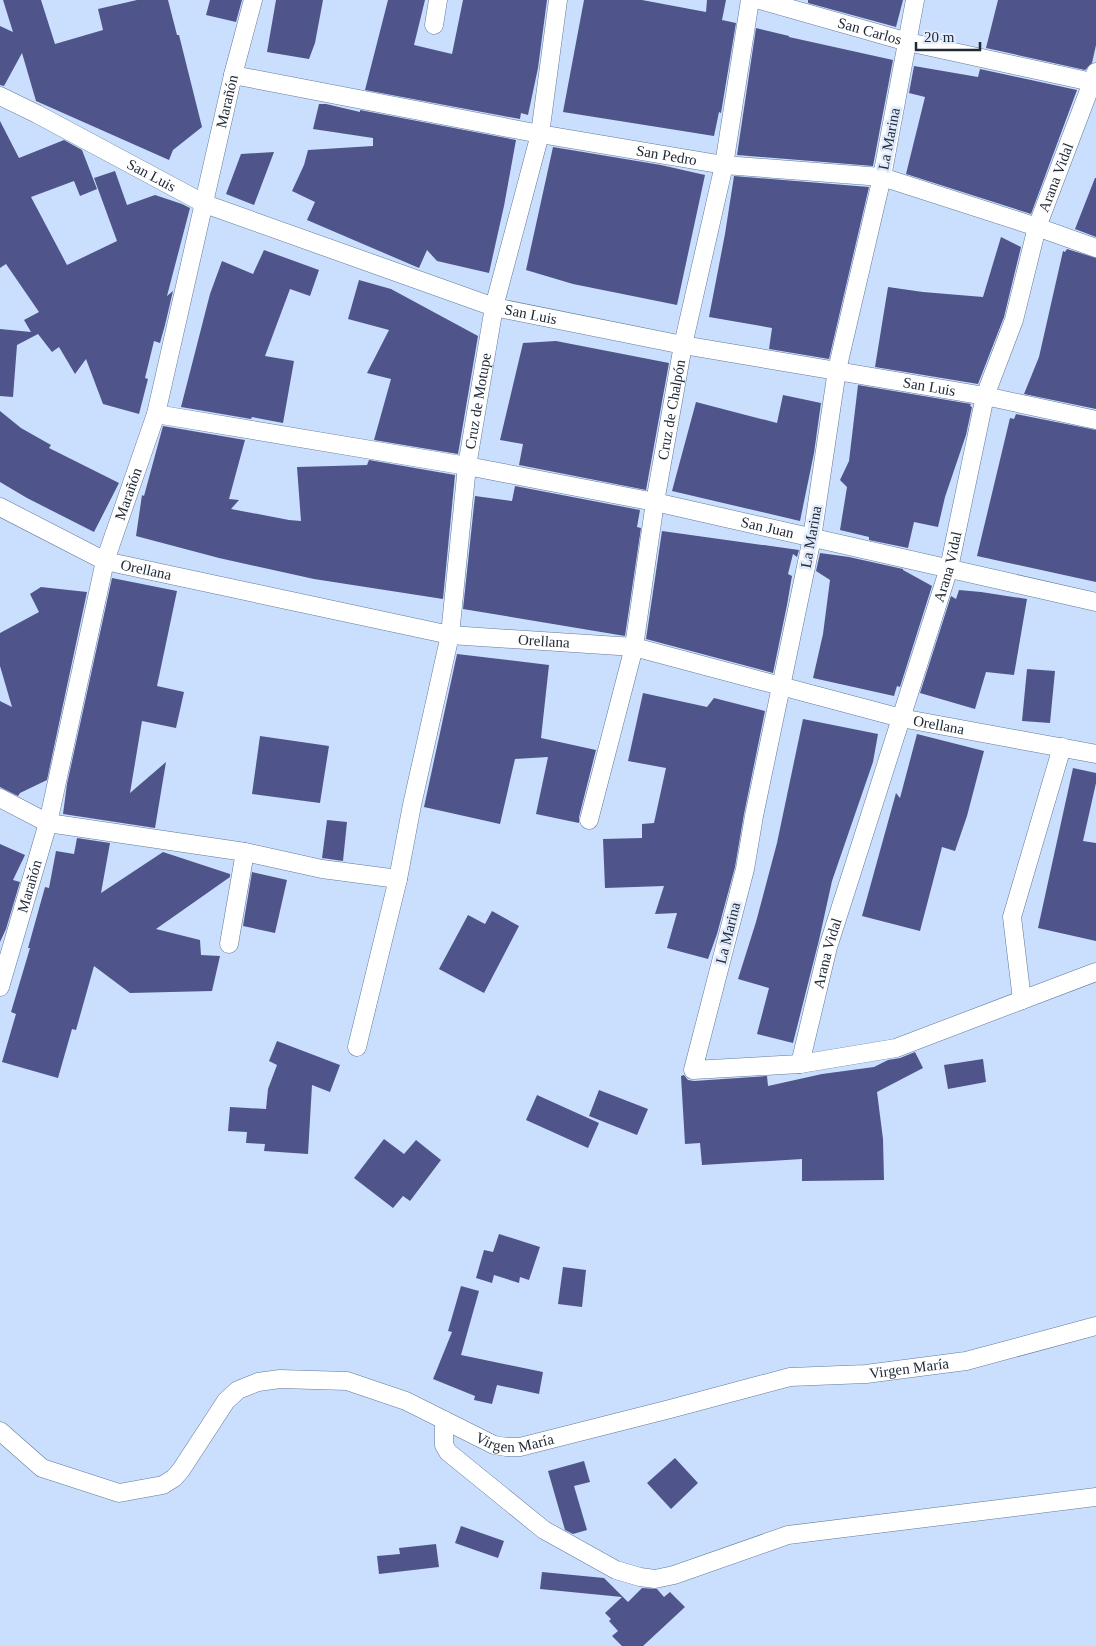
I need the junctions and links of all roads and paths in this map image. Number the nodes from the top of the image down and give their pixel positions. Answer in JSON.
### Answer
{"nodes":[{"id":1,"x":253,"y":0,"type":"edge"},
{"id":2,"x":438,"y":0,"type":"edge"},
{"id":3,"x":558,"y":0,"type":"edge"},
{"id":4,"x":750,"y":0,"type":"edge"},
{"id":5,"x":760,"y":0,"type":"edge"},
{"id":6,"x":915,"y":0,"type":"edge"},
{"id":7,"x":434,"y":25,"type":"dead end"},
{"id":8,"x":908,"y":42,"type":"junction"},
{"id":9,"x":233,"y":75,"type":"junction"},
{"id":10,"x":1095,"y":79,"type":"edge"},
{"id":11,"x":0,"y":96,"type":"edge"},
{"id":12,"x":540,"y":134,"type":"junction"},
{"id":13,"x":724,"y":165,"type":"junction"},
{"id":14,"x":882,"y":177,"type":"junction"},
{"id":15,"x":205,"y":204,"type":"junction"},
{"id":16,"x":1037,"y":227,"type":"junction"},
{"id":17,"x":1096,"y":248,"type":"edge"},
{"id":18,"x":494,"y":307,"type":"junction"},
{"id":19,"x":683,"y":345,"type":"junction"},
{"id":20,"x":837,"y":370,"type":"junction"},
{"id":21,"x":984,"y":396,"type":"junction"},
{"id":22,"x":156,"y":414,"type":"junction"},
{"id":23,"x":1096,"y":420,"type":"edge"},
{"id":24,"x":467,"y":466,"type":"junction"},
{"id":25,"x":655,"y":502,"type":"junction"},
{"id":26,"x":0,"y":507,"type":"edge"},
{"id":27,"x":812,"y":538,"type":"junction"},
{"id":28,"x":105,"y":561,"type":"junction"},
{"id":29,"x":949,"y":568,"type":"junction"},
{"id":30,"x":1096,"y":602,"type":"edge"},
{"id":31,"x":450,"y":635,"type":"junction"},
{"id":32,"x":634,"y":647,"type":"junction"},
{"id":33,"x":781,"y":687,"type":"junction"},
{"id":34,"x":901,"y":718,"type":"junction"},
{"id":35,"x":1062,"y":747,"type":"junction"},
{"id":36,"x":1096,"y":754,"type":"edge"},
{"id":37,"x":0,"y":798,"type":"edge"},
{"id":38,"x":589,"y":820,"type":"dead end"},
{"id":39,"x":48,"y":823,"type":"junction"},
{"id":40,"x":245,"y":852,"type":"junction"},
{"id":41,"x":398,"y":879,"type":"junction"},
{"id":42,"x":229,"y":944,"type":"dead end"},
{"id":43,"x":1096,"y":972,"type":"edge"},
{"id":44,"x":1,"y":977,"type":"edge"},
{"id":45,"x":1022,"y":1000,"type":"junction"},
{"id":46,"x":357,"y":1047,"type":"dead end"},
{"id":47,"x":800,"y":1064,"type":"junction"},
{"id":48,"x":1096,"y":1326,"type":"edge"},
{"id":49,"x":444,"y":1420,"type":"junction"},
{"id":50,"x":0,"y":1431,"type":"edge"},
{"id":51,"x":1096,"y":1497,"type":"edge"}],
"edges":[{"from":1,"to":9,"type":"street","name":"Marañón"},
{"from":2,"to":7,"type":"street"},
{"from":3,"to":12,"type":"street","name":"Cruz de Motupe"},
{"from":4,"to":13,"type":"street","name":"Cruz de Chalpón"},
{"from":5,"to":8,"type":"street","name":"San Carlos"},
{"from":6,"to":8,"type":"street","name":"La Marina"},
{"from":8,"to":10,"type":"street","name":"San Carlos"},
{"from":8,"to":14,"type":"street","name":"La Marina"},
{"from":9,"to":12,"type":"street","name":"San Pedro"},
{"from":9,"to":15,"type":"street","name":"Marañón"},
{"from":10,"to":16,"type":"street","name":"Arana Vidal"},
{"from":11,"to":15,"type":"street","name":"San Luis"},
{"from":12,"to":13,"type":"street","name":"San Pedro"},
{"from":12,"to":18,"type":"street","name":"Cruz de Motupe"},
{"from":13,"to":14,"type":"street","name":"San Pedro"},
{"from":13,"to":19,"type":"street","name":"Cruz de Chalpón"},
{"from":14,"to":16,"type":"street","name":"San Pedro"},
{"from":14,"to":20,"type":"street","name":"La Marina"},
{"from":15,"to":18,"type":"street","name":"San Luis"},
{"from":15,"to":22,"type":"street","name":"Marañón"},
{"from":16,"to":17,"type":"street","name":"San Pedro"},
{"from":16,"to":21,"type":"street","name":"Arana Vidal"},
{"from":18,"to":19,"type":"street","name":"San Luis"},
{"from":18,"to":24,"type":"street","name":"Cruz de Motupe"},
{"from":19,"to":20,"type":"street","name":"San Luis"},
{"from":19,"to":25,"type":"street","name":"Cruz de Chalpón"},
{"from":20,"to":21,"type":"street","name":"San Luis"},
{"from":20,"to":27,"type":"street","name":"La Marina"},
{"from":21,"to":23,"type":"street","name":"San Luis"},
{"from":21,"to":29,"type":"street","name":"Arana Vidal"},
{"from":22,"to":24,"type":"street","name":"San Juan"},
{"from":22,"to":28,"type":"street","name":"Marañón"},
{"from":24,"to":25,"type":"street","name":"San Juan"},
{"from":24,"to":31,"type":"street","name":"Cruz de Motupe"},
{"from":25,"to":27,"type":"street","name":"San Juan"},
{"from":25,"to":32,"type":"street","name":"Cruz de Chalpón"},
{"from":26,"to":28,"type":"street","name":"Orellana"},
{"from":27,"to":29,"type":"street","name":"San Juan"},
{"from":27,"to":33,"type":"street","name":"La Marina"},
{"from":28,"to":31,"type":"street","name":"Orellana"},
{"from":28,"to":39,"type":"street","name":"Marañón"},
{"from":29,"to":30,"type":"street","name":"San Juan"},
{"from":29,"to":34,"type":"street","name":"Arana Vidal"},
{"from":31,"to":32,"type":"street","name":"Orellana"},
{"from":31,"to":41,"type":"street","name":"Cruz de Motupe"},
{"from":32,"to":33,"type":"street","name":"Orellana"},
{"from":32,"to":38,"type":"street","name":"Cruz de Chalpón"},
{"from":33,"to":34,"type":"street","name":"Orellana"},
{"from":33,"to":47,"type":"street","name":"La Marina"},
{"from":34,"to":35,"type":"street","name":"Orellana"},
{"from":34,"to":47,"type":"street","name":"Arana Vidal"},
{"from":35,"to":36,"type":"street","name":"Orellana"},
{"from":35,"to":45,"type":"street"},
{"from":37,"to":39,"type":"street"},
{"from":39,"to":40,"type":"street"},
{"from":39,"to":44,"type":"street","name":"Marañón"},
{"from":40,"to":41,"type":"street"},
{"from":40,"to":42,"type":"street"},
{"from":41,"to":46,"type":"street","name":"Cruz de Motupe"},
{"from":43,"to":45,"type":"street"},
{"from":45,"to":47,"type":"street"},
{"from":48,"to":49,"type":"street","name":"Virgen María"},
{"from":49,"to":50,"type":"street","name":"Virgen María"},
{"from":49,"to":51,"type":"street"}]}
